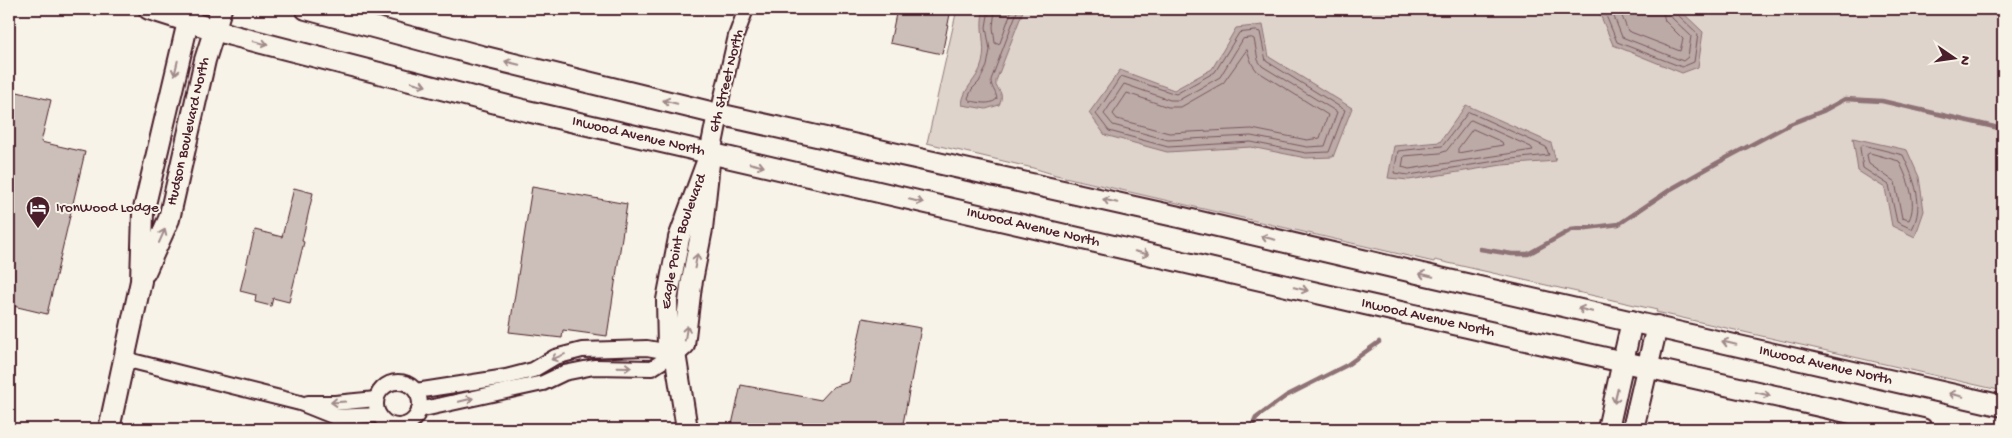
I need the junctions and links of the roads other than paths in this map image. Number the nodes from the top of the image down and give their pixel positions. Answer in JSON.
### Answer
{"nodes":[{"id":1,"x":149,"y":9,"type":"edge"},
{"id":2,"x":221,"y":9,"type":"edge"},
{"id":3,"x":306,"y":9,"type":"edge"},
{"id":4,"x":746,"y":9,"type":"edge"},
{"id":5,"x":190,"y":15,"type":"edge"},
{"id":6,"x":215,"y":30,"type":"junction"},
{"id":7,"x":718,"y":114,"type":"junction"},
{"id":8,"x":710,"y":154,"type":"junction"},
{"id":9,"x":142,"y":281,"type":"junction"},
{"id":10,"x":1632,"y":321,"type":"junction"},
{"id":11,"x":1657,"y":326,"type":"junction"},
{"id":12,"x":675,"y":353,"type":"junction"},
{"id":13,"x":124,"y":359,"type":"junction"},
{"id":14,"x":1623,"y":362,"type":"junction"},
{"id":15,"x":1647,"y":368,"type":"junction"},
{"id":16,"x":416,"y":391,"type":"junction"},
{"id":17,"x":376,"y":399,"type":"junction"},
{"id":18,"x":300,"y":403,"type":"junction"},
{"id":19,"x":2003,"y":406,"type":"edge"},
{"id":20,"x":419,"y":410,"type":"junction"},
{"id":21,"x":379,"y":415,"type":"junction"},
{"id":22,"x":109,"y":429,"type":"edge"},
{"id":23,"x":687,"y":429,"type":"edge"},
{"id":24,"x":1608,"y":429,"type":"edge"},
{"id":25,"x":1633,"y":429,"type":"edge"},
{"id":26,"x":1922,"y":429,"type":"edge"}],
"edges":[{"from":1,"to":5,"type":"main road","name":"Inwood Avenue North"},
{"from":2,"to":6,"type":"main road","name":"Hudson Boulevard North"},
{"from":7,"to":3,"type":"main road","name":"Inwood Avenue North","one_way":true},
{"from":4,"to":7,"type":"street","name":"6th Street North"},
{"from":5,"to":6,"type":"main road","name":"Inwood Avenue North"},
{"from":5,"to":9,"type":"main road","name":"Hudson Boulevard North","one_way":true},
{"from":6,"to":8,"type":"main road","name":"Inwood Avenue North","one_way":true},
{"from":9,"to":6,"type":"main road","name":"Hudson Boulevard North","one_way":true},
{"from":7,"to":8,"type":"main road","name":"6th Street North"},
{"from":10,"to":7,"type":"main road","name":"Inwood Avenue North","one_way":true},
{"from":8,"to":12,"type":"main road","name":"Eagle Point Boulevard"},
{"from":8,"to":14,"type":"main road","name":"Inwood Avenue North","one_way":true},
{"from":9,"to":13,"type":"main road","name":"Hudson Boulevard North"},
{"from":10,"to":11,"type":"main road","name":"Inwood Avenue North"},
{"from":10,"to":14,"type":"main road"},
{"from":11,"to":15,"type":"main road"},
{"from":19,"to":11,"type":"main road","name":"Inwood Avenue North","one_way":true},
{"from":12,"to":16,"type":"street","one_way":true},
{"from":20,"to":12,"type":"street","one_way":true},
{"from":12,"to":23,"type":"main road"},
{"from":13,"to":18,"type":"street"},
{"from":13,"to":22,"type":"main road","name":"Hudson Boulevard North"},
{"from":14,"to":15,"type":"main road","name":"Inwood Avenue North"},
{"from":14,"to":24,"type":"main road","one_way":true},
{"from":15,"to":25,"type":"main road"},
{"from":15,"to":26,"type":"main road","name":"Inwood Avenue North","one_way":true},
{"from":16,"to":17,"type":"street"},
{"from":16,"to":20,"type":"street"},
{"from":17,"to":18,"type":"street","one_way":true},
{"from":17,"to":21,"type":"street"},
{"from":18,"to":21,"type":"street"},
{"from":20,"to":21,"type":"street"}]}
